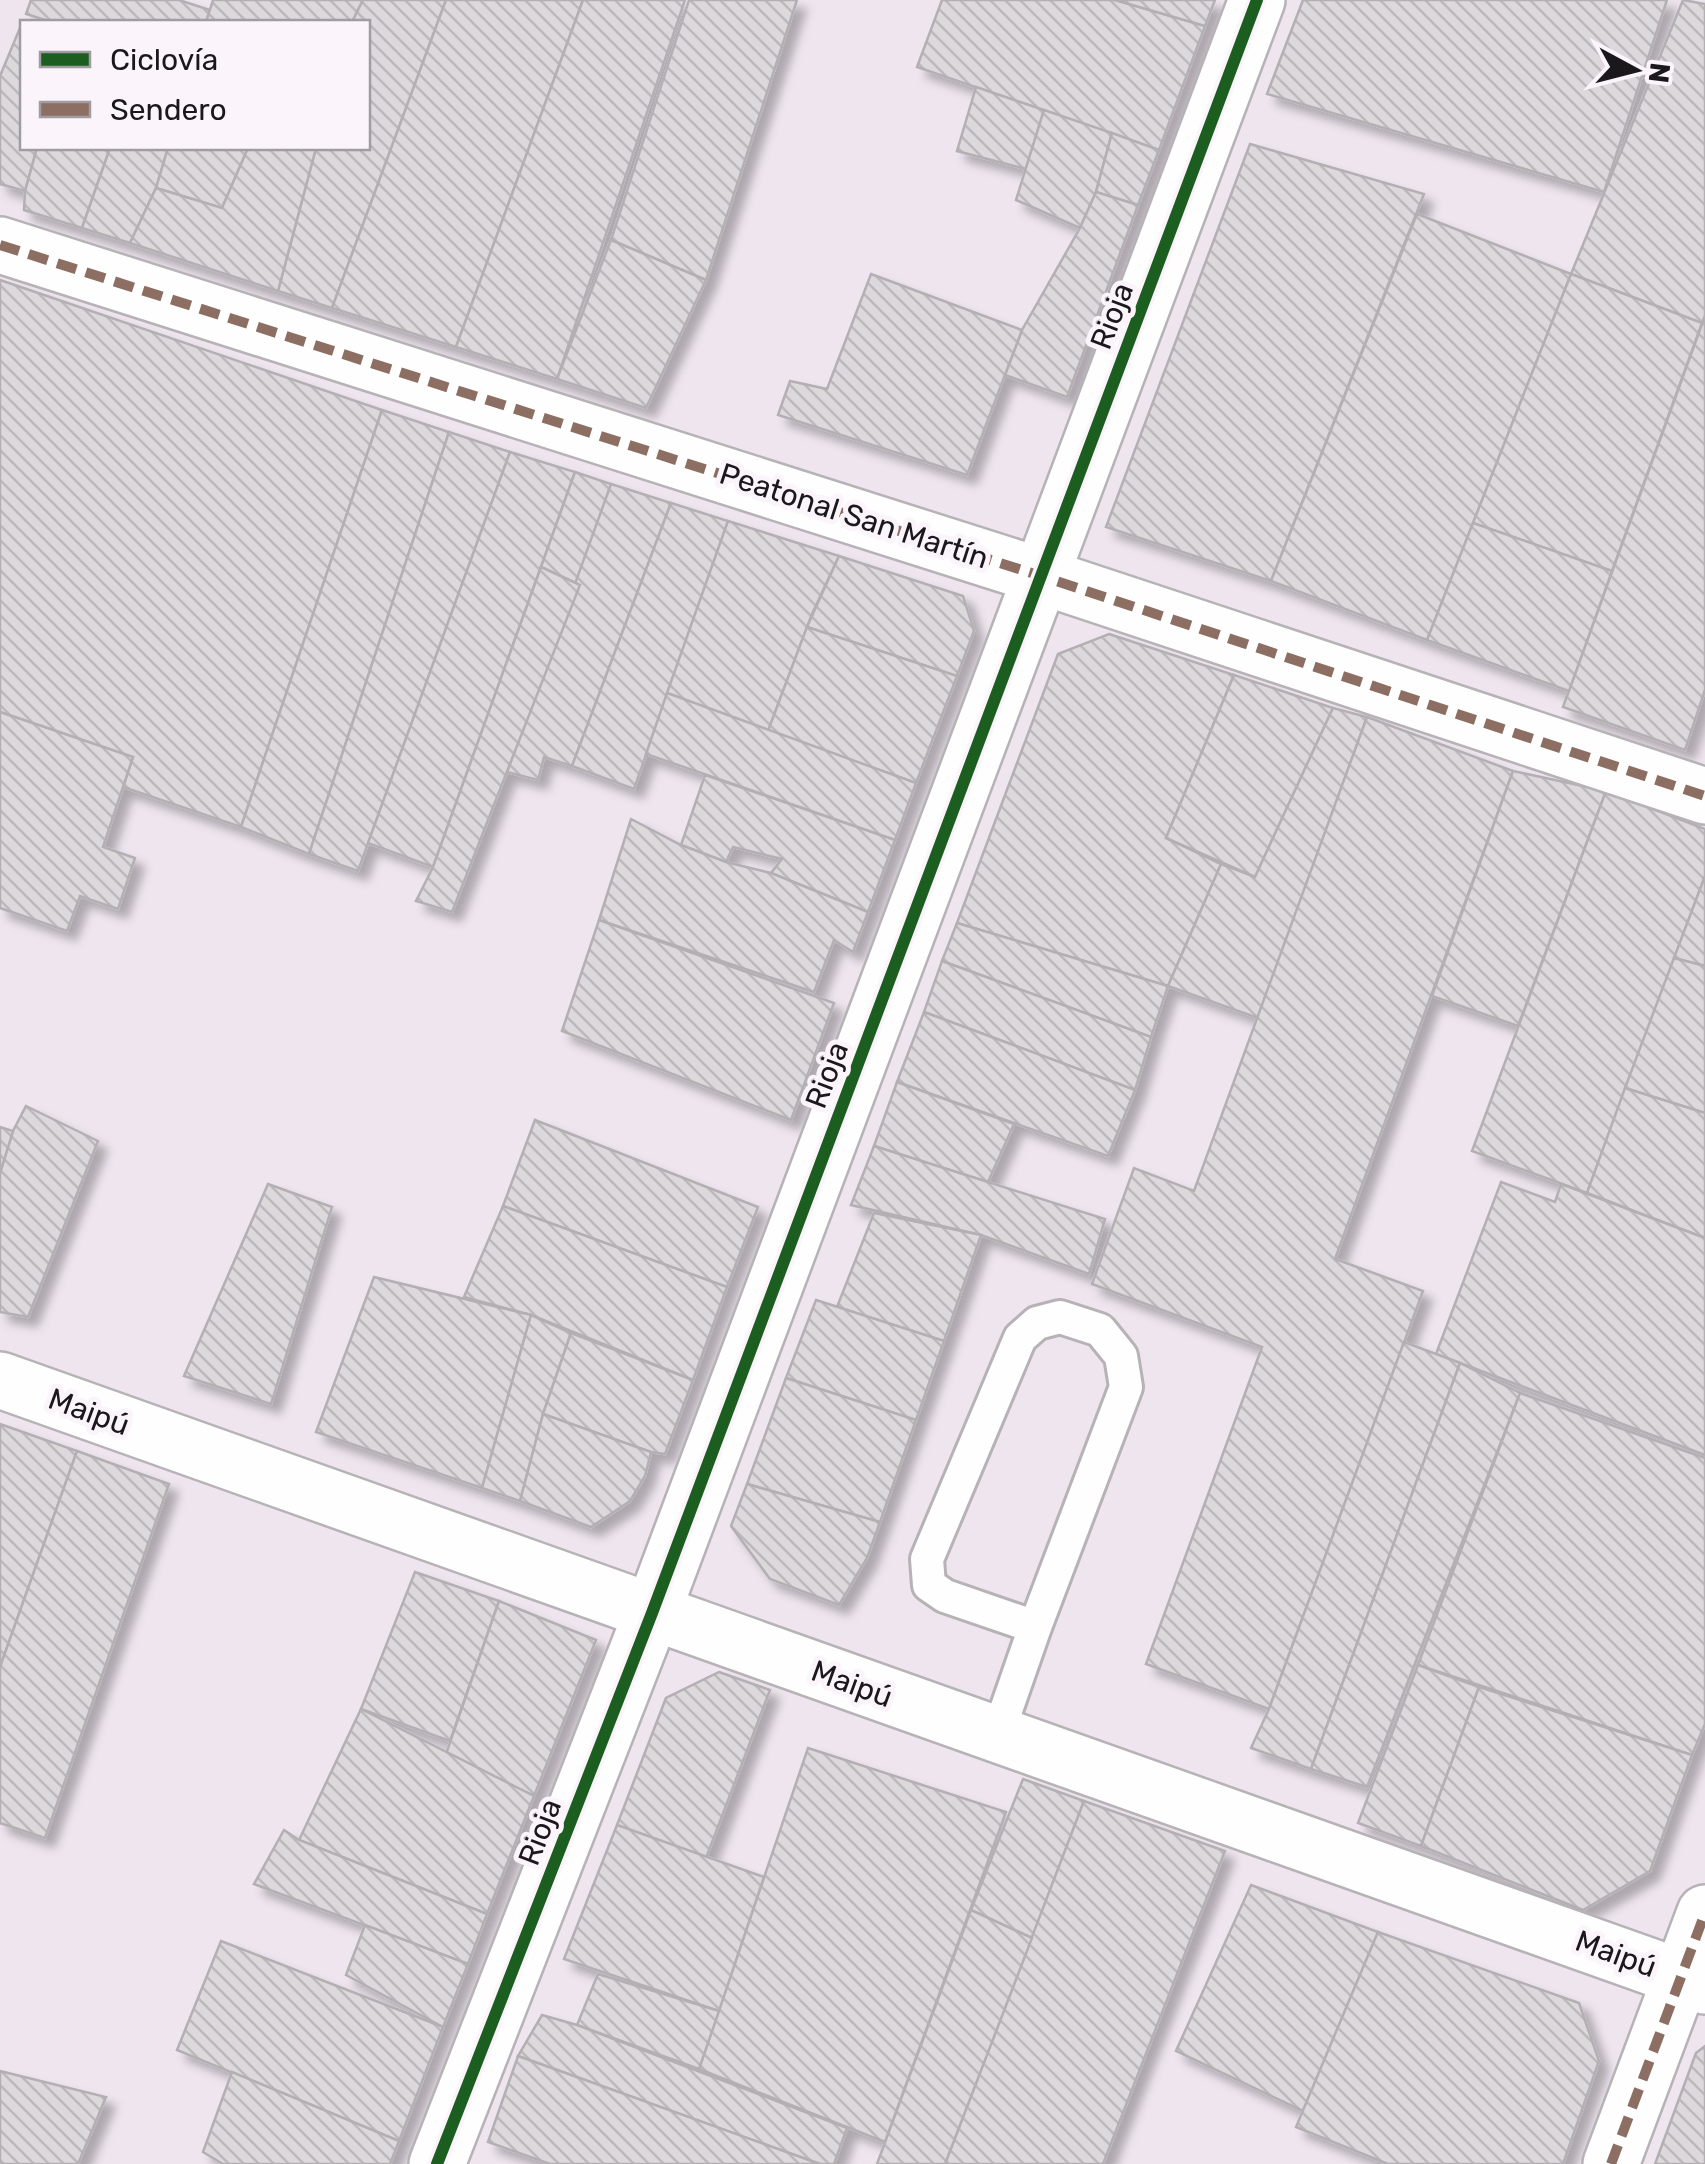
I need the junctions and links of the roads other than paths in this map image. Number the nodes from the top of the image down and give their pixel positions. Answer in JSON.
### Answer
{"nodes":[{"id":1,"x":1257,"y":0,"type":"edge"},
{"id":2,"x":0,"y":245,"type":"edge"},
{"id":3,"x":1041,"y":576,"type":"junction"},
{"id":4,"x":1705,"y":796,"type":"edge"},
{"id":5,"x":0,"y":1380,"type":"edge"},
{"id":6,"x":652,"y":1614,"type":"junction"},
{"id":7,"x":1034,"y":1627,"type":"junction"},
{"id":8,"x":997,"y":1736,"type":"junction"},
{"id":9,"x":1705,"y":1913,"type":"edge"},
{"id":10,"x":1692,"y":1981,"type":"edge"},
{"id":11,"x":437,"y":2164,"type":"edge"},
{"id":12,"x":1611,"y":2164,"type":"edge"}],
"edges":[{"from":1,"to":3,"type":"street","name":"Rioja"},
{"from":2,"to":3,"type":"street","name":"Peatonal San Martín"},
{"from":3,"to":4,"type":"street","name":"Peatonal San Martín"},
{"from":3,"to":6,"type":"street","name":"Rioja"},
{"from":5,"to":6,"type":"street","name":"Maipú"},
{"from":6,"to":8,"type":"street","name":"Maipú"},
{"from":6,"to":11,"type":"street","name":"Rioja"},
{"from":7,"to":7,"type":"lane"},
{"from":7,"to":8,"type":"lane"},
{"from":8,"to":10,"type":"street","name":"Maipú"},
{"from":9,"to":10,"type":"street"},
{"from":10,"to":12,"type":"street"}]}
